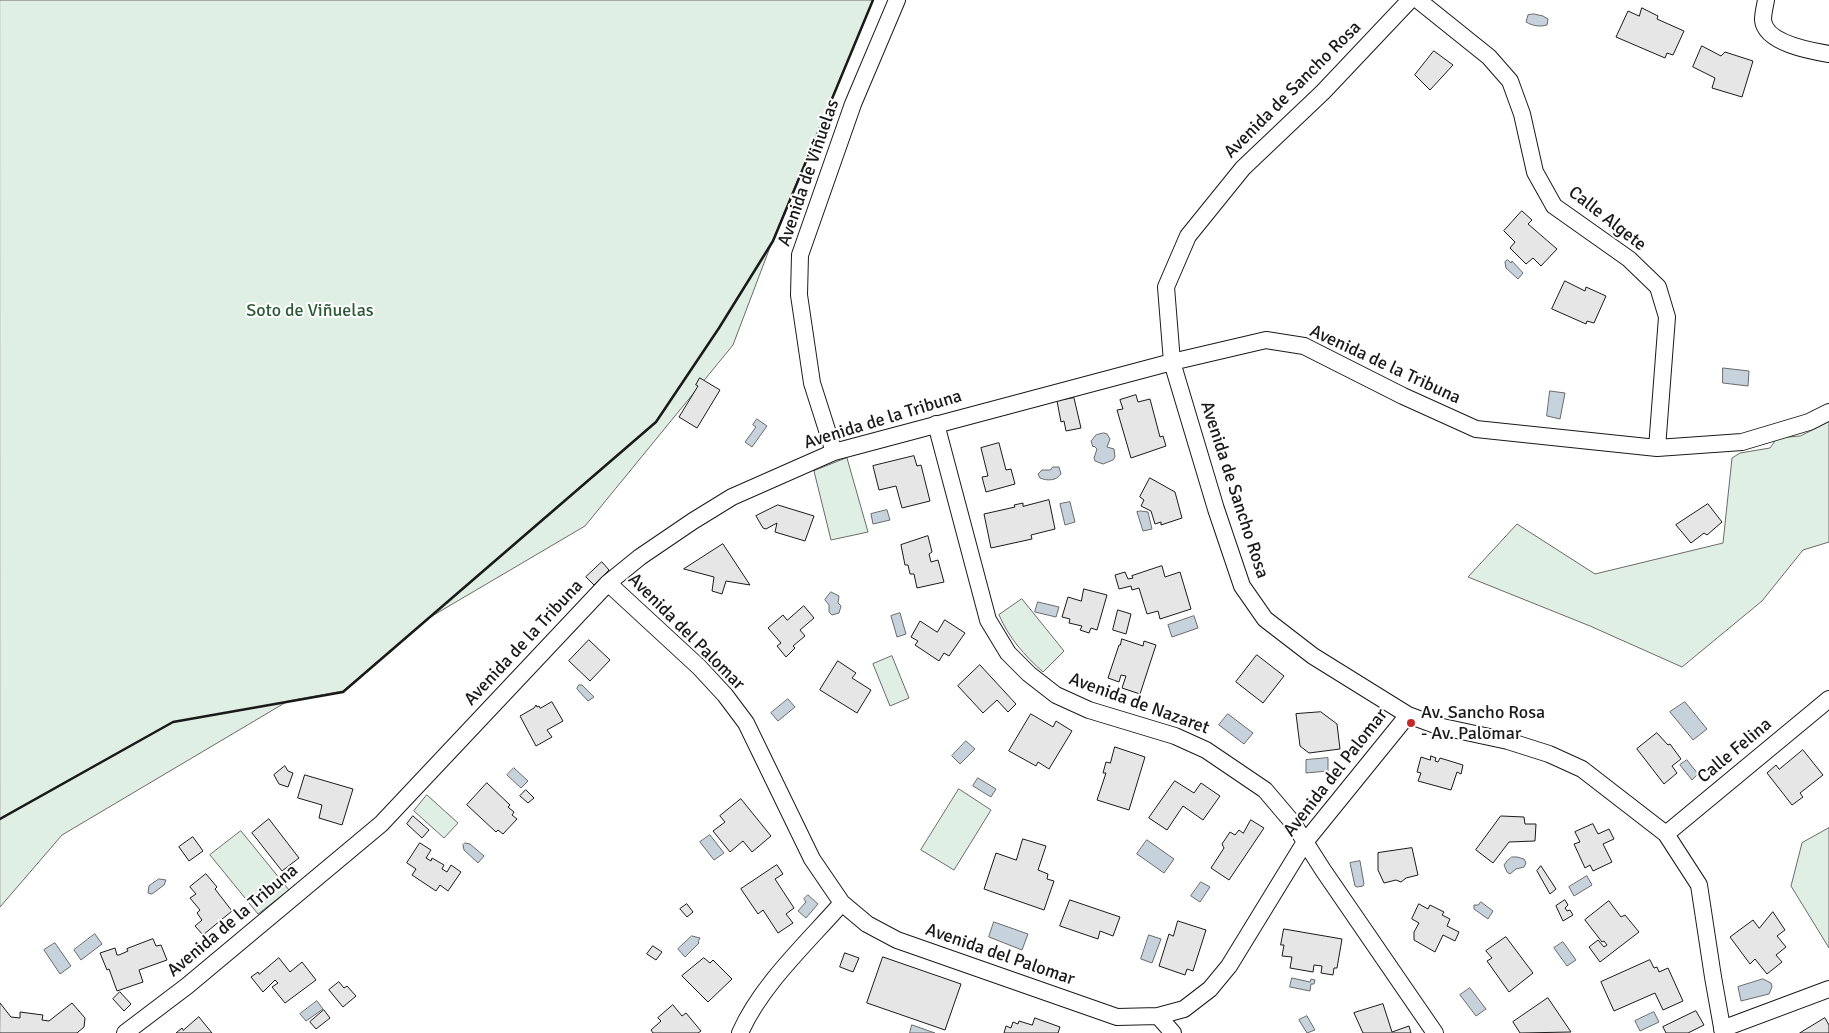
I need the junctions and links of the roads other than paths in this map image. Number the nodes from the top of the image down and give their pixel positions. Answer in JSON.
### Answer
{"nodes":[{"id":1,"x":897,"y":0,"type":"edge"},
{"id":2,"x":1410,"y":0,"type":"edge"},
{"id":3,"x":1418,"y":0,"type":"edge"},
{"id":4,"x":1766,"y":0,"type":"edge"},
{"id":5,"x":1829,"y":54,"type":"edge"},
{"id":6,"x":1172,"y":362,"type":"junction"},
{"id":7,"x":1829,"y":412,"type":"edge"},
{"id":8,"x":936,"y":424,"type":"junction"},
{"id":9,"x":1656,"y":448,"type":"junction"},
{"id":10,"x":834,"y":452,"type":"junction"},
{"id":11,"x":608,"y":583,"type":"junction"},
{"id":12,"x":1829,"y":699,"type":"edge"},
{"id":13,"x":1408,"y":715,"type":"junction"},
{"id":14,"x":1666,"y":834,"type":"junction"},
{"id":15,"x":1305,"y":842,"type":"junction"},
{"id":16,"x":842,"y":903,"type":"junction"},
{"id":17,"x":1829,"y":989,"type":"edge"},
{"id":18,"x":1158,"y":1016,"type":"junction"},
{"id":19,"x":1723,"y":1031,"type":"edge"},
{"id":20,"x":125,"y":1033,"type":"edge"},
{"id":21,"x":740,"y":1033,"type":"edge"},
{"id":22,"x":1172,"y":1033,"type":"edge"},
{"id":23,"x":1435,"y":1033,"type":"edge"}],
"edges":[{"from":1,"to":10,"type":"street","name":"Avenida de Viñuelas"},
{"from":2,"to":6,"type":"street","name":"Avenida de Sancho Rosa"},
{"from":3,"to":9,"type":"street","name":"Calle Algete"},
{"from":4,"to":5,"type":"street"},
{"from":6,"to":8,"type":"street","name":"Avenida de la Tribuna"},
{"from":6,"to":9,"type":"street","name":"Avenida de la Tribuna"},
{"from":6,"to":13,"type":"street","name":"Avenida de Sancho Rosa"},
{"from":7,"to":9,"type":"street","name":"Avenida de la Tribuna"},
{"from":8,"to":10,"type":"street","name":"Avenida de la Tribuna"},
{"from":8,"to":15,"type":"street","name":"Avenida de Nazaret"},
{"from":10,"to":11,"type":"street","name":"Avenida de la Tribuna"},
{"from":11,"to":16,"type":"street","name":"Avenida del Palomar"},
{"from":11,"to":20,"type":"street","name":"Avenida de la Tribuna"},
{"from":12,"to":14,"type":"street","name":"Calle Felina"},
{"from":13,"to":14,"type":"street","name":"Avenida de Sancho Rosa"},
{"from":13,"to":15,"type":"street","name":"Avenida del Palomar"},
{"from":14,"to":19,"type":"street","name":"Avenida de Sancho Rosa"},
{"from":15,"to":18,"type":"street","name":"Avenida del Palomar"},
{"from":15,"to":23,"type":"street","name":"Avenida de Nazaret"},
{"from":16,"to":18,"type":"street","name":"Avenida del Palomar"},
{"from":16,"to":21,"type":"street"},
{"from":17,"to":19,"type":"street"},
{"from":18,"to":22,"type":"street"}]}
